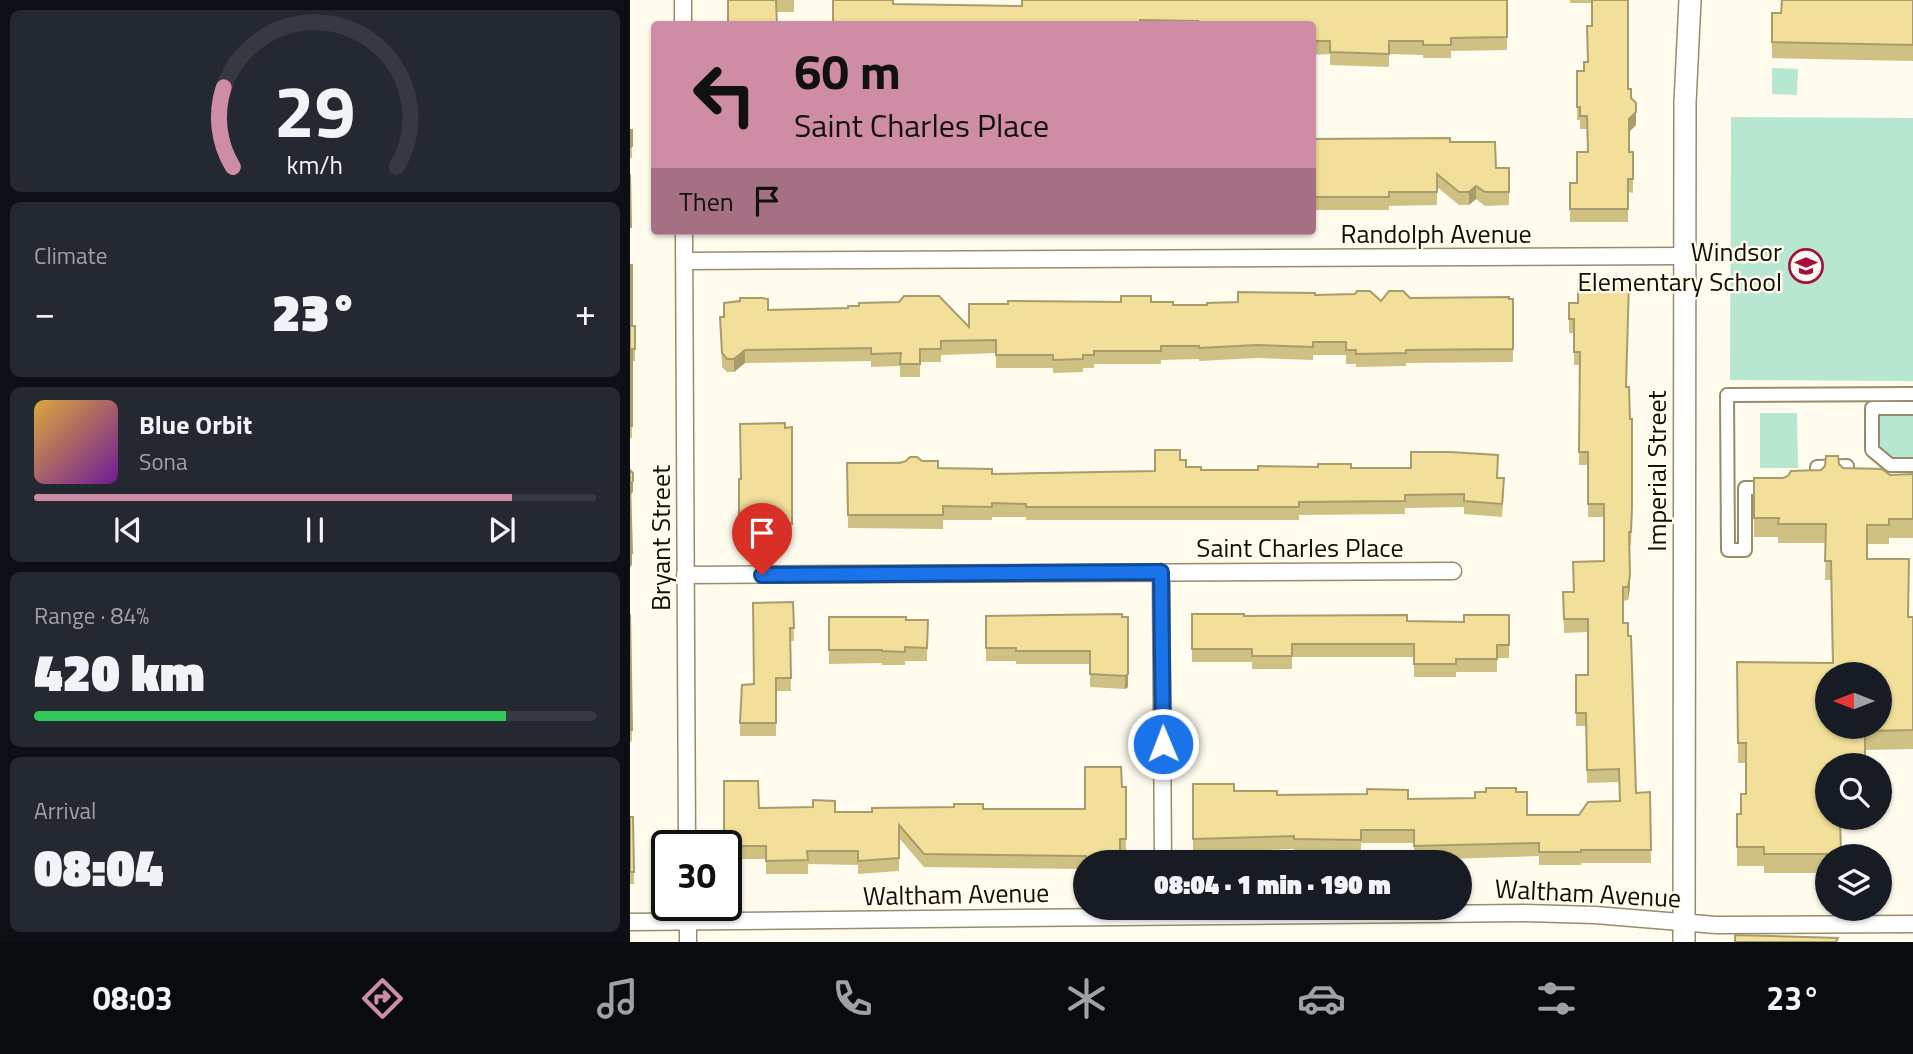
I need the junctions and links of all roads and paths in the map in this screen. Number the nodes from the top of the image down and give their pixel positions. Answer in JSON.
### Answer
{"nodes":[{"id":1,"x":683,"y":0,"type":"edge"},
{"id":2,"x":1690,"y":0,"type":"edge"},
{"id":3,"x":683,"y":21,"type":"edge"},
{"id":4,"x":684,"y":235,"type":"edge"},
{"id":5,"x":1684,"y":256,"type":"junction"},
{"id":6,"x":685,"y":261,"type":"junction"},
{"id":7,"x":1913,"y":394,"type":"edge"},
{"id":8,"x":1913,"y":408,"type":"edge"},
{"id":9,"x":1913,"y":465,"type":"edge"},
{"id":10,"x":1868,"y":479,"type":"edge"},
{"id":11,"x":1453,"y":571,"type":"dead end"},
{"id":12,"x":1161,"y":572,"type":"junction"},
{"id":13,"x":685,"y":575,"type":"junction"},
{"id":14,"x":687,"y":830,"type":"edge"},
{"id":15,"x":1163,"y":850,"type":"edge"},
{"id":16,"x":1073,"y":912,"type":"edge"},
{"id":17,"x":742,"y":913,"type":"edge"},
{"id":18,"x":1472,"y":913,"type":"edge"},
{"id":19,"x":651,"y":919,"type":"edge"},
{"id":20,"x":688,"y":921,"type":"edge"},
{"id":21,"x":630,"y":922,"type":"edge"},
{"id":22,"x":1913,"y":924,"type":"edge"},
{"id":23,"x":1684,"y":932,"type":"edge"},
{"id":24,"x":688,"y":942,"type":"edge"}],
"edges":[{"from":1,"to":3,"type":"street"},
{"from":2,"to":5,"type":"street","name":"Imperial Street"},
{"from":4,"to":6,"type":"street","name":"Bryant Street"},
{"from":5,"to":6,"type":"street","name":"Randolph Avenue"},
{"from":5,"to":23,"type":"street","name":"Imperial Street"},
{"from":6,"to":13,"type":"street","name":"Bryant Street"},
{"from":7,"to":10,"type":"street"},
{"from":8,"to":9,"type":"street"},
{"from":11,"to":12,"type":"street","name":"Saint Charles Place"},
{"from":12,"to":13,"type":"street","name":"Saint Charles Place"},
{"from":12,"to":15,"type":"street"},
{"from":13,"to":14,"type":"street","name":"Bryant Street"},
{"from":16,"to":17,"type":"street","name":"Waltham Avenue"},
{"from":18,"to":23,"type":"street","name":"Waltham Avenue"},
{"from":19,"to":21,"type":"street","name":"Waltham Avenue"},
{"from":20,"to":24,"type":"street"},
{"from":22,"to":23,"type":"street","name":"Waltham Avenue"}]}
